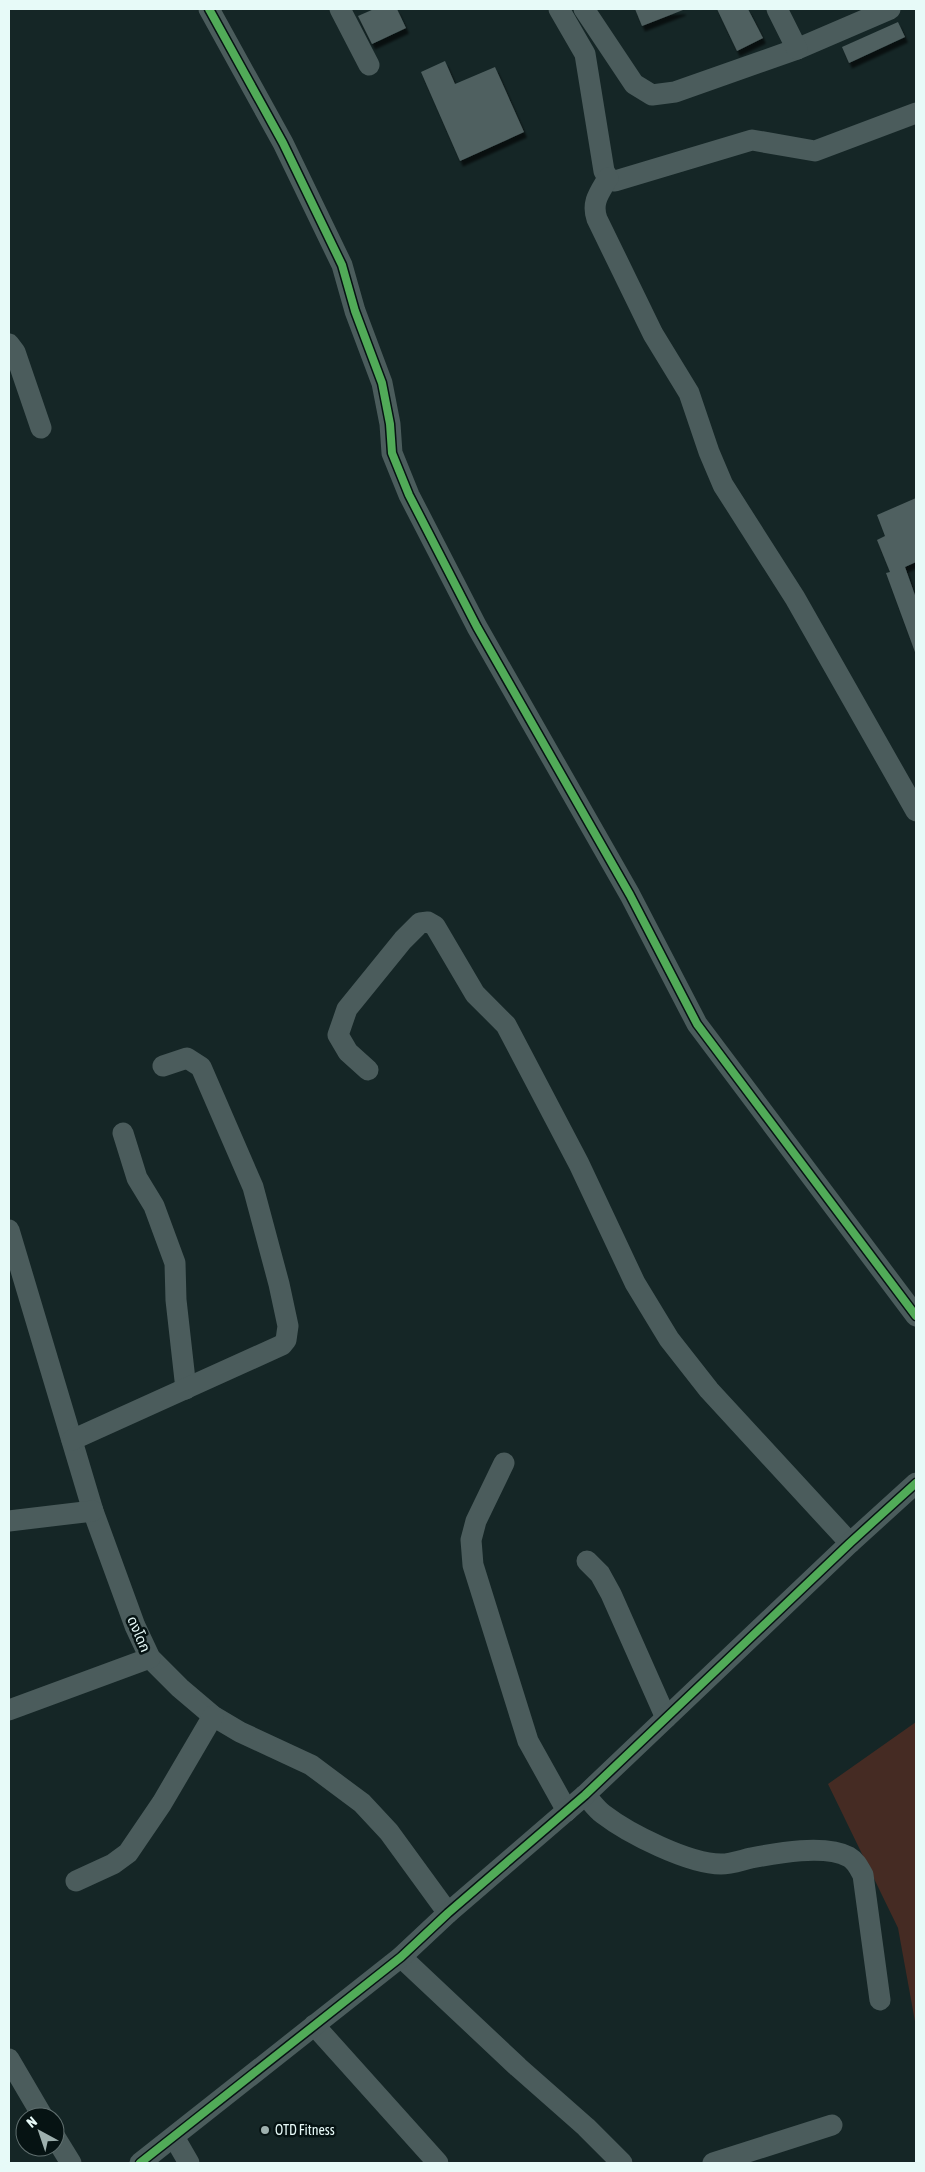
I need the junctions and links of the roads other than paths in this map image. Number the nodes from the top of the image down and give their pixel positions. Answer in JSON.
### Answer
{"nodes":[{"id":1,"x":209,"y":9,"type":"edge"},
{"id":2,"x":340,"y":9,"type":"edge"},
{"id":3,"x":559,"y":9,"type":"edge"},
{"id":4,"x":584,"y":9,"type":"edge"},
{"id":5,"x":777,"y":9,"type":"edge"},
{"id":6,"x":890,"y":9,"type":"edge"},
{"id":7,"x":797,"y":50,"type":"junction"},
{"id":8,"x":369,"y":65,"type":"dead end"},
{"id":9,"x":916,"y":113,"type":"edge"},
{"id":10,"x":608,"y":178,"type":"junction"},
{"id":11,"x":9,"y":344,"type":"edge"},
{"id":12,"x":42,"y":428,"type":"dead end"},
{"id":13,"x":916,"y":810,"type":"edge"},
{"id":14,"x":163,"y":1066,"type":"dead end"},
{"id":15,"x":368,"y":1070,"type":"dead end"},
{"id":16,"x":123,"y":1133,"type":"dead end"},
{"id":17,"x":9,"y":1230,"type":"edge"},
{"id":18,"x":916,"y":1316,"type":"edge"},
{"id":19,"x":186,"y":1389,"type":"junction"},
{"id":20,"x":72,"y":1440,"type":"junction"},
{"id":21,"x":504,"y":1463,"type":"dead end"},
{"id":22,"x":916,"y":1483,"type":"edge"},
{"id":23,"x":93,"y":1511,"type":"junction"},
{"id":24,"x":9,"y":1521,"type":"edge"},
{"id":25,"x":850,"y":1543,"type":"junction"},
{"id":26,"x":587,"y":1561,"type":"dead end"},
{"id":27,"x":150,"y":1658,"type":"junction"},
{"id":28,"x":9,"y":1710,"type":"edge"},
{"id":29,"x":213,"y":1716,"type":"junction"},
{"id":30,"x":666,"y":1718,"type":"junction"},
{"id":31,"x":585,"y":1795,"type":"junction"},
{"id":32,"x":567,"y":1811,"type":"junction"},
{"id":33,"x":76,"y":1881,"type":"dead end"},
{"id":34,"x":448,"y":1913,"type":"junction"},
{"id":35,"x":401,"y":1957,"type":"junction"},
{"id":36,"x":880,"y":2000,"type":"dead end"},
{"id":37,"x":314,"y":2024,"type":"junction"},
{"id":38,"x":9,"y":2059,"type":"edge"},
{"id":39,"x":37,"y":2107,"type":"edge"},
{"id":40,"x":832,"y":2124,"type":"dead end"},
{"id":41,"x":174,"y":2137,"type":"junction"},
{"id":42,"x":140,"y":2163,"type":"edge"},
{"id":43,"x":189,"y":2163,"type":"edge"},
{"id":44,"x":438,"y":2163,"type":"edge"},
{"id":45,"x":622,"y":2163,"type":"edge"},
{"id":46,"x":713,"y":2163,"type":"edge"}],
"edges":[{"from":1,"to":18,"type":"street"},
{"from":2,"to":8,"type":"street"},
{"from":3,"to":10,"type":"street"},
{"from":4,"to":7,"type":"street"},
{"from":5,"to":7,"type":"street"},
{"from":6,"to":7,"type":"street"},
{"from":9,"to":10,"type":"street"},
{"from":10,"to":13,"type":"street"},
{"from":11,"to":12,"type":"street"},
{"from":14,"to":19,"type":"street"},
{"from":15,"to":25,"type":"street"},
{"from":16,"to":19,"type":"street"},
{"from":17,"to":20,"type":"street","name":"ดงโดก"},
{"from":19,"to":20,"type":"street"},
{"from":20,"to":23,"type":"street","name":"ดงโดก"},
{"from":21,"to":32,"type":"street"},
{"from":22,"to":25,"type":"street"},
{"from":23,"to":24,"type":"street"},
{"from":23,"to":27,"type":"street","name":"ดงโดก"},
{"from":25,"to":30,"type":"street"},
{"from":26,"to":30,"type":"street"},
{"from":27,"to":28,"type":"street"},
{"from":27,"to":29,"type":"street","name":"ดงโดก"},
{"from":29,"to":33,"type":"street"},
{"from":29,"to":34,"type":"street","name":"ดงโดก"},
{"from":30,"to":31,"type":"street"},
{"from":31,"to":32,"type":"street"},
{"from":31,"to":36,"type":"street"},
{"from":32,"to":34,"type":"street"},
{"from":34,"to":35,"type":"street"},
{"from":35,"to":37,"type":"street"},
{"from":35,"to":45,"type":"street"},
{"from":37,"to":41,"type":"street"},
{"from":37,"to":44,"type":"street"},
{"from":38,"to":39,"type":"street"},
{"from":40,"to":46,"type":"street"},
{"from":41,"to":42,"type":"street"},
{"from":41,"to":43,"type":"street"}]}
